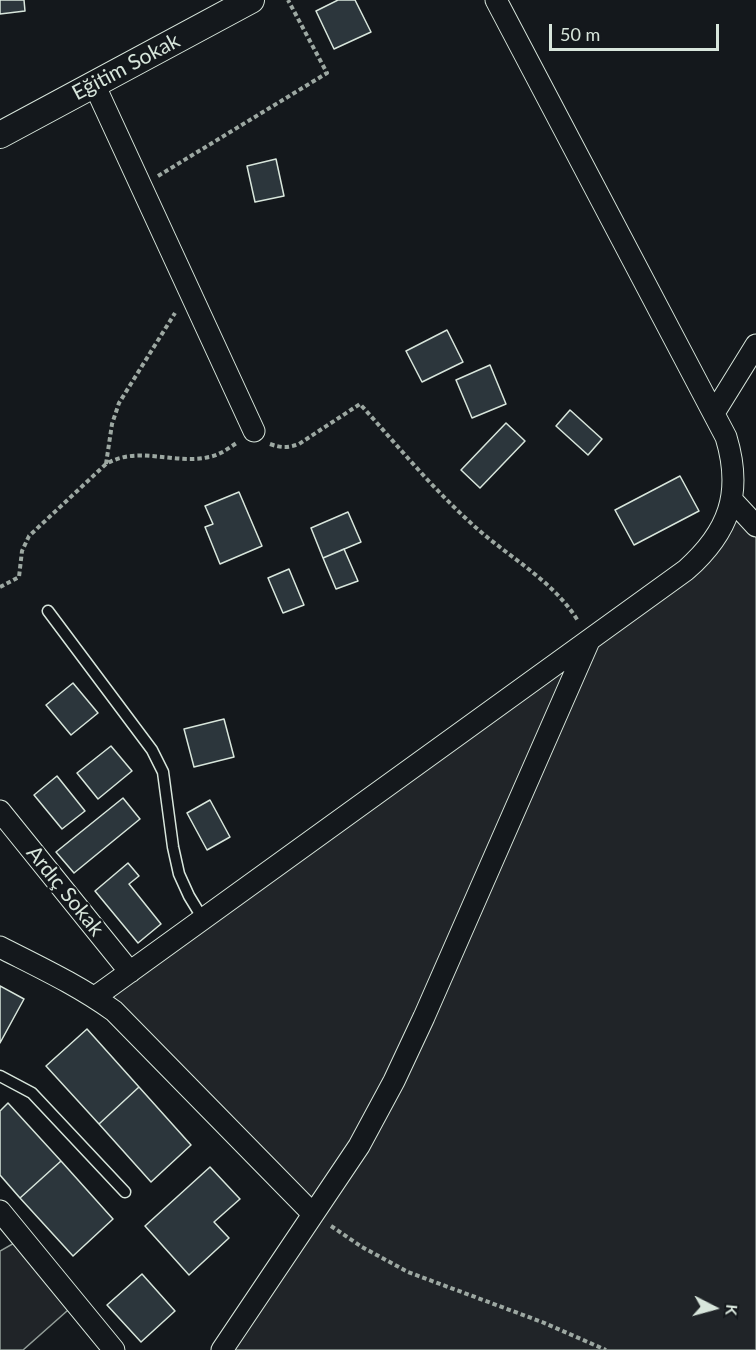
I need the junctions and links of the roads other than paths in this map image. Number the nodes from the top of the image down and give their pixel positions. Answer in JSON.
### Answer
{"nodes":[{"id":1,"x":251,"y":0,"type":"edge"},
{"id":2,"x":496,"y":0,"type":"edge"},
{"id":3,"x":94,"y":84,"type":"junction"},
{"id":4,"x":0,"y":135,"type":"edge"},
{"id":5,"x":756,"y":345,"type":"edge"},
{"id":6,"x":714,"y":413,"type":"junction"},
{"id":7,"x":254,"y":431,"type":"road end"},
{"id":8,"x":732,"y":500,"type":"junction"},
{"id":9,"x":756,"y":526,"type":"edge"},
{"id":10,"x":48,"y":611,"type":"dead end"},
{"id":11,"x":590,"y":639,"type":"junction"},
{"id":12,"x":0,"y":811,"type":"edge"},
{"id":13,"x":203,"y":919,"type":"junction"},
{"id":14,"x":0,"y":947,"type":"edge"},
{"id":15,"x":130,"y":972,"type":"junction"},
{"id":16,"x":95,"y":998,"type":"junction"},
{"id":17,"x":0,"y":1076,"type":"edge"},
{"id":18,"x":125,"y":1192,"type":"dead end"},
{"id":19,"x":0,"y":1211,"type":"edge"},
{"id":20,"x":312,"y":1214,"type":"junction"},
{"id":21,"x":114,"y":1350,"type":"edge"},
{"id":22,"x":222,"y":1350,"type":"edge"}],
"edges":[{"from":1,"to":3,"type":"street","name":"Eğitim Sokak"},
{"from":2,"to":6,"type":"street"},
{"from":3,"to":4,"type":"street","name":"Eğitim Sokak"},
{"from":3,"to":7,"type":"street"},
{"from":5,"to":6,"type":"street"},
{"from":6,"to":8,"type":"street"},
{"from":8,"to":9,"type":"street"},
{"from":8,"to":11,"type":"street"},
{"from":10,"to":13,"type":"lane"},
{"from":11,"to":13,"type":"street"},
{"from":11,"to":20,"type":"street"},
{"from":12,"to":15,"type":"street","name":"Ardıç Sokak"},
{"from":13,"to":15,"type":"street"},
{"from":14,"to":16,"type":"street"},
{"from":15,"to":16,"type":"street"},
{"from":16,"to":20,"type":"street"},
{"from":17,"to":18,"type":"lane"},
{"from":19,"to":21,"type":"street"},
{"from":20,"to":22,"type":"street"}]}
